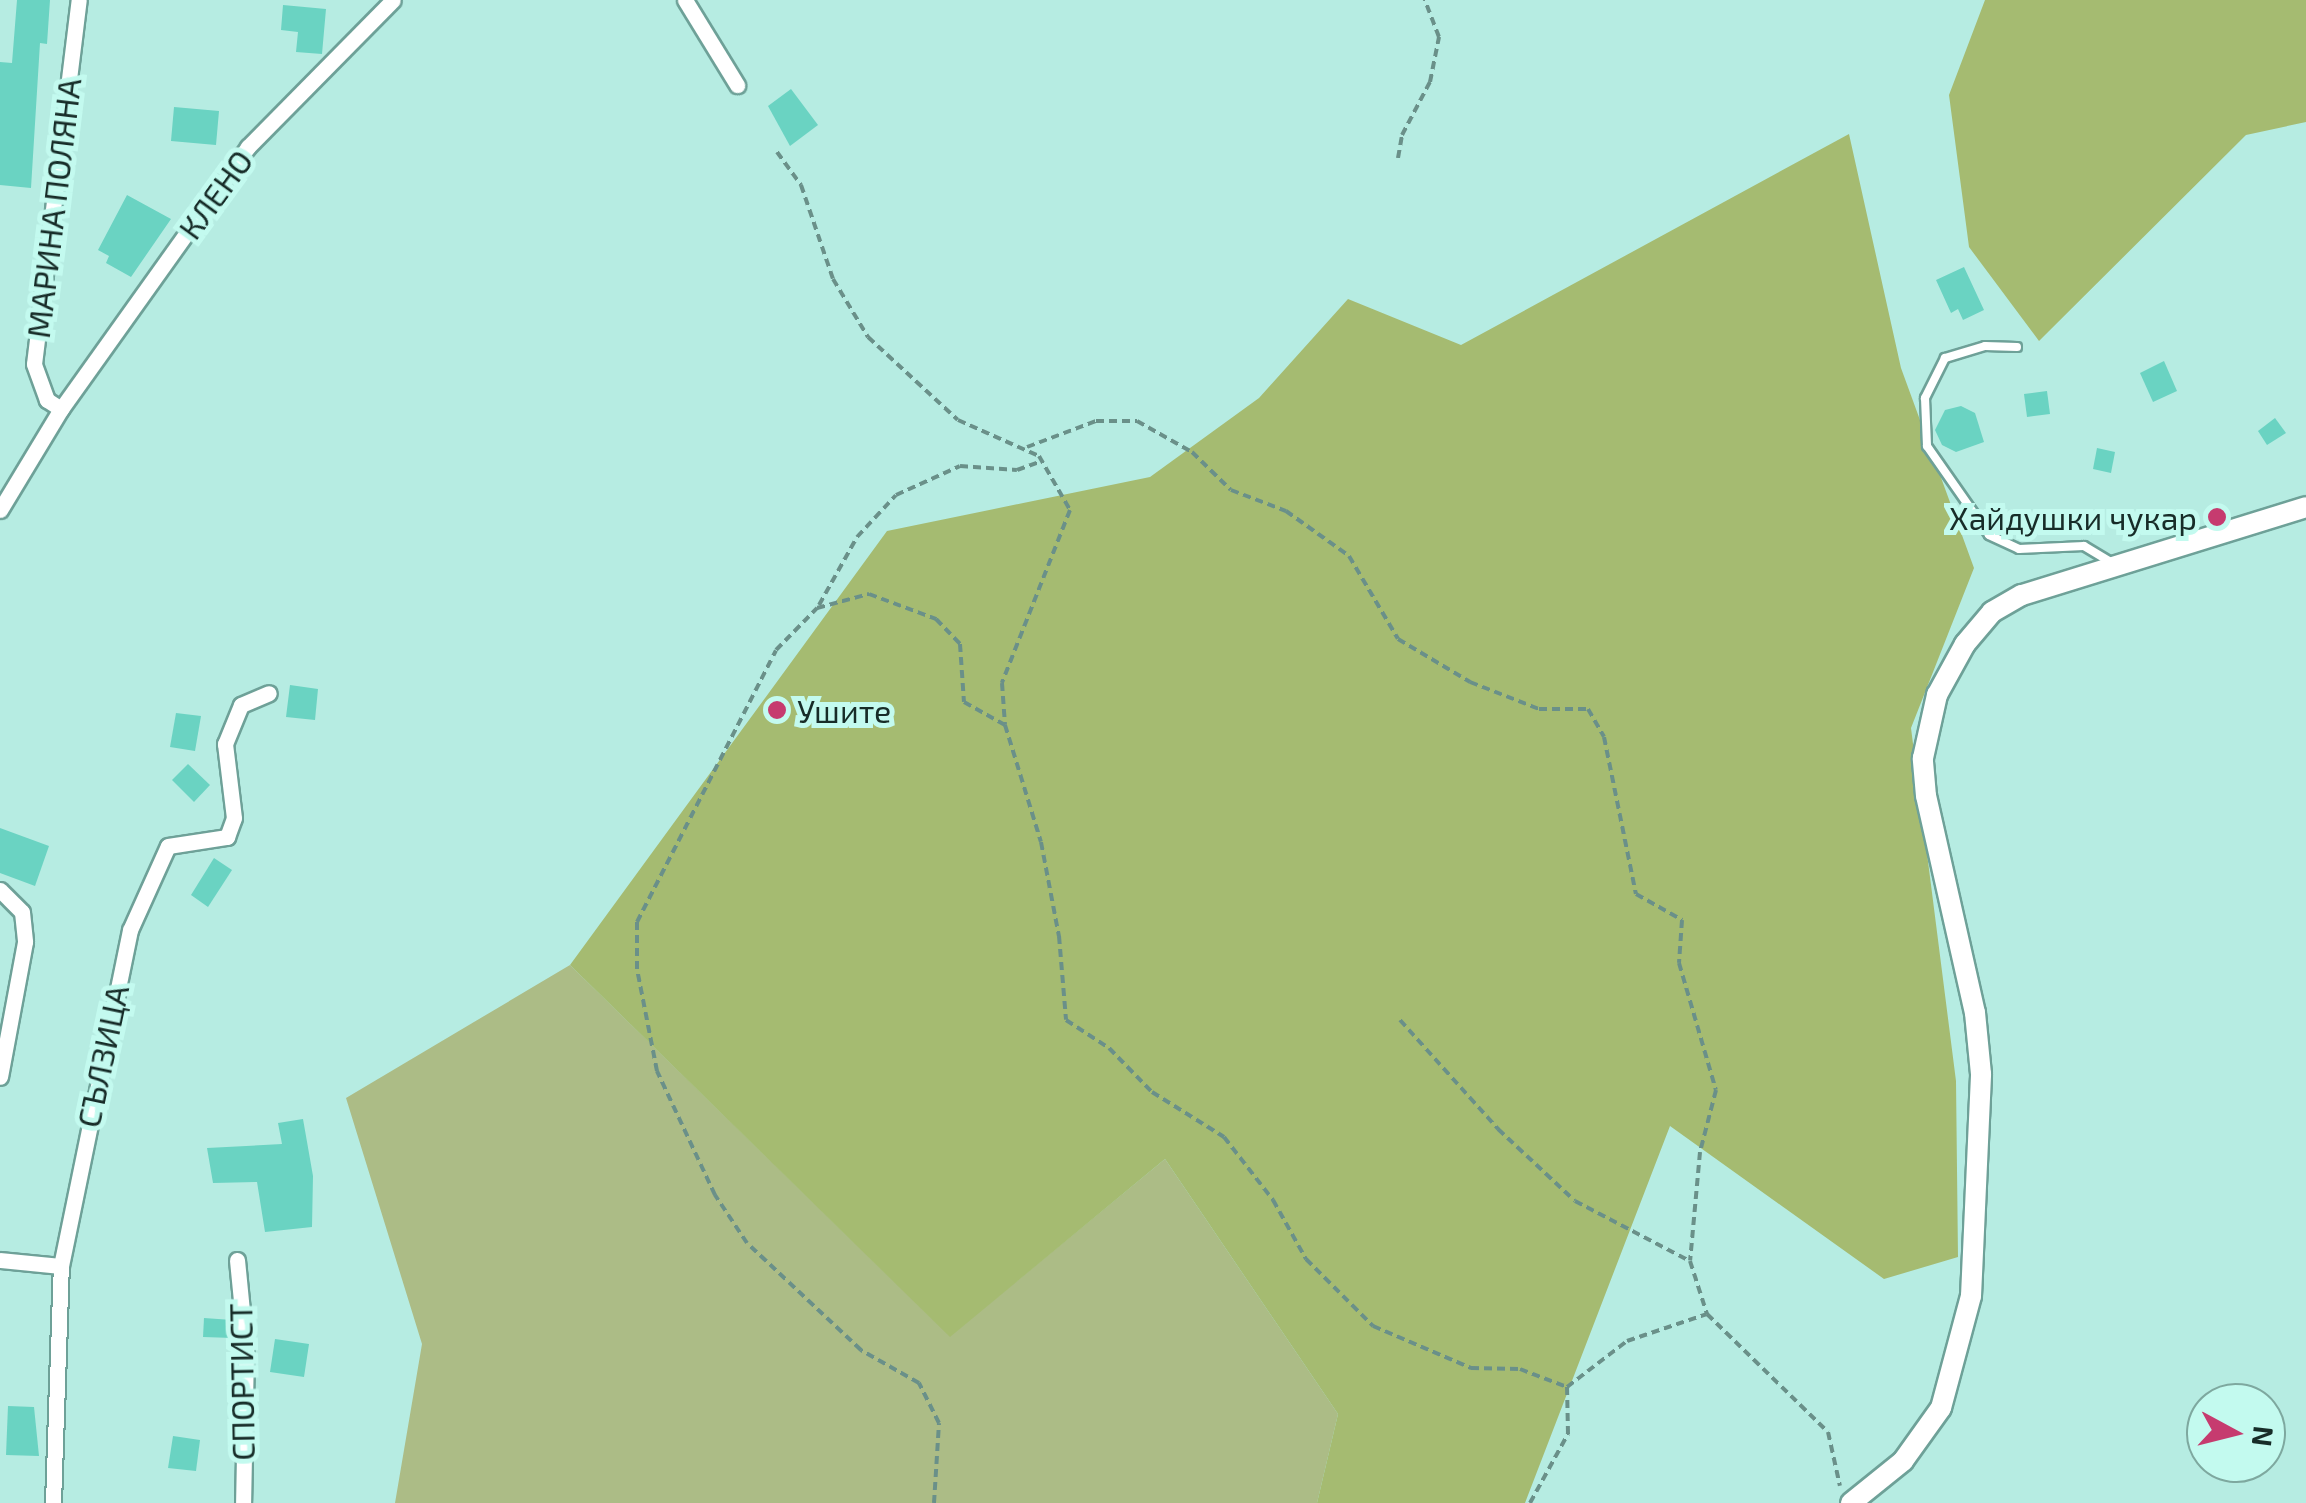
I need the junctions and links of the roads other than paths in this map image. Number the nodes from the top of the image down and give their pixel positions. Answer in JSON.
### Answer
{"nodes":[{"id":1,"x":79,"y":0,"type":"edge"},
{"id":2,"x":393,"y":0,"type":"edge"},
{"id":3,"x":685,"y":0,"type":"edge"},
{"id":4,"x":738,"y":84,"type":"dead end"},
{"id":5,"x":2017,"y":347,"type":"dead end"},
{"id":6,"x":61,"y":409,"type":"junction"},
{"id":7,"x":2306,"y":507,"type":"edge"},
{"id":8,"x":0,"y":510,"type":"edge"},
{"id":9,"x":2112,"y":563,"type":"junction"},
{"id":10,"x":269,"y":693,"type":"dead end"},
{"id":11,"x":0,"y":890,"type":"edge"},
{"id":12,"x":0,"y":1077,"type":"edge"},
{"id":13,"x":0,"y":1260,"type":"edge"},
{"id":14,"x":237,"y":1260,"type":"dead end"},
{"id":15,"x":61,"y":1266,"type":"junction"},
{"id":16,"x":54,"y":1503,"type":"edge"},
{"id":17,"x":243,"y":1503,"type":"edge"},
{"id":18,"x":1847,"y":1503,"type":"edge"}],
"edges":[{"from":1,"to":6,"type":"street","name":"МАРИНА ПОЛЯНА"},
{"from":2,"to":6,"type":"street","name":"КЛЕНО"},
{"from":3,"to":4,"type":"street"},
{"from":5,"to":9,"type":"lane"},
{"from":6,"to":8,"type":"street"},
{"from":7,"to":9,"type":"street"},
{"from":9,"to":18,"type":"street"},
{"from":10,"to":15,"type":"street","name":"СЪЛЗИЦА"},
{"from":11,"to":12,"type":"street"},
{"from":13,"to":15,"type":"street"},
{"from":14,"to":17,"type":"street","name":"СПОРТИСТ"},
{"from":15,"to":16,"type":"street","name":"СЪЛЗИЦА"}]}
